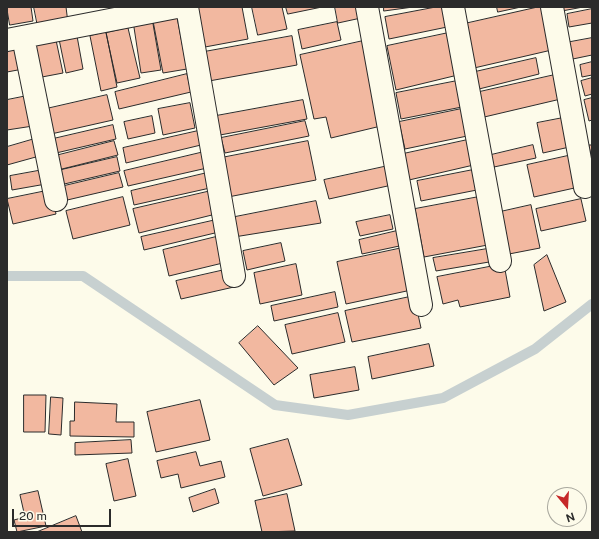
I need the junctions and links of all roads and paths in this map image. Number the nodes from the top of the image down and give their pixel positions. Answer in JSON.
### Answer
{"nodes":[{"id":1,"x":178,"y":7,"type":"edge"},
{"id":2,"x":187,"y":7,"type":"edge"},
{"id":3,"x":367,"y":7,"type":"edge"},
{"id":4,"x":453,"y":7,"type":"edge"},
{"id":5,"x":552,"y":7,"type":"edge"},
{"id":6,"x":15,"y":39,"type":"edge"},
{"id":7,"x":585,"y":187,"type":"dead end"},
{"id":8,"x":56,"y":200,"type":"dead end"},
{"id":9,"x":500,"y":261,"type":"dead end"},
{"id":10,"x":234,"y":276,"type":"dead end"},
{"id":11,"x":422,"y":305,"type":"dead end"}],
"edges":[{"from":1,"to":6,"type":"street"},
{"from":2,"to":10,"type":"street"},
{"from":3,"to":11,"type":"street"},
{"from":4,"to":9,"type":"street"},
{"from":5,"to":7,"type":"street"},
{"from":6,"to":8,"type":"street"}]}
